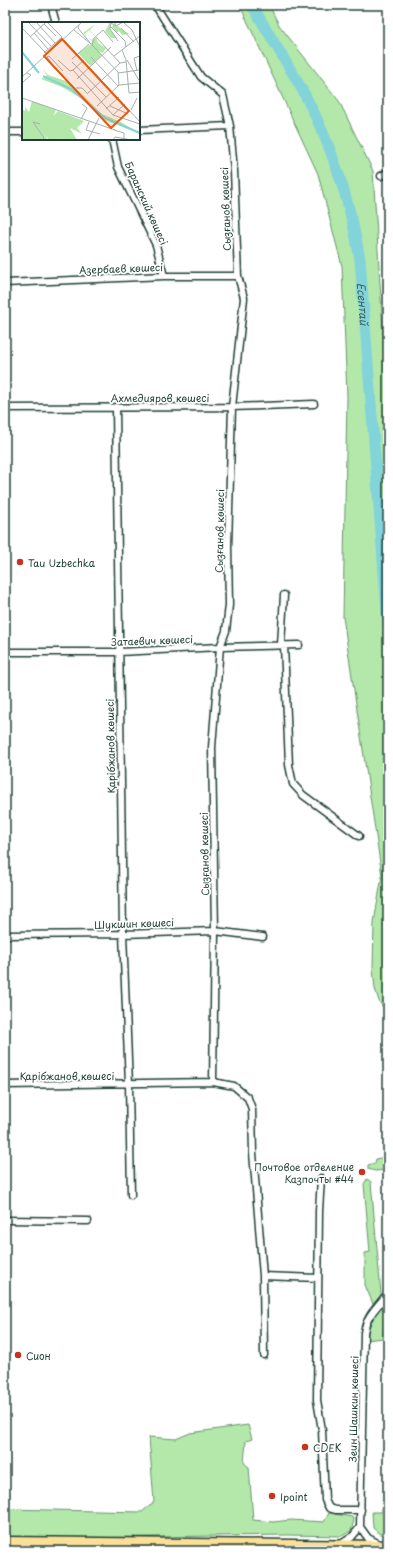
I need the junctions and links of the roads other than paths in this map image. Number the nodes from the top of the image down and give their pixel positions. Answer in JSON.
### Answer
{"nodes":[{"id":1,"x":51,"y":5,"type":"edge"},
{"id":2,"x":155,"y":5,"type":"edge"},
{"id":3,"x":56,"y":22,"type":"edge"},
{"id":4,"x":230,"y":126,"type":"junction"},
{"id":5,"x":140,"y":130,"type":"edge"},
{"id":6,"x":5,"y":132,"type":"edge"},
{"id":7,"x":22,"y":132,"type":"edge"},
{"id":8,"x":112,"y":140,"type":"edge"},
{"id":9,"x":388,"y":172,"type":"edge"},
{"id":10,"x":380,"y":176,"type":"dead end"},
{"id":11,"x":164,"y":276,"type":"junction"},
{"id":12,"x":238,"y":276,"type":"junction"},
{"id":13,"x":5,"y":283,"type":"edge"},
{"id":14,"x":314,"y":404,"type":"dead end"},
{"id":15,"x":116,"y":407,"type":"junction"},
{"id":16,"x":232,"y":407,"type":"junction"},
{"id":17,"x":5,"y":408,"type":"edge"},
{"id":18,"x":284,"y":595,"type":"dead end"},
{"id":19,"x":283,"y":645,"type":"junction"},
{"id":20,"x":299,"y":645,"type":"dead end"},
{"id":21,"x":220,"y":647,"type":"junction"},
{"id":22,"x":5,"y":652,"type":"edge"},
{"id":23,"x":119,"y":652,"type":"junction"},
{"id":24,"x":359,"y":836,"type":"dead end"},
{"id":25,"x":215,"y":931,"type":"junction"},
{"id":26,"x":123,"y":934,"type":"junction"},
{"id":27,"x":5,"y":935,"type":"edge"},
{"id":28,"x":263,"y":937,"type":"dead end"},
{"id":29,"x":213,"y":1082,"type":"junction"},
{"id":30,"x":129,"y":1084,"type":"junction"},
{"id":31,"x":5,"y":1085,"type":"edge"},
{"id":32,"x":320,"y":1178,"type":"dead end"},
{"id":33,"x":130,"y":1195,"type":"dead end"},
{"id":34,"x":5,"y":1220,"type":"edge"},
{"id":35,"x":88,"y":1221,"type":"dead end"},
{"id":36,"x":263,"y":1276,"type":"junction"},
{"id":37,"x":318,"y":1278,"type":"junction"},
{"id":38,"x":385,"y":1297,"type":"dead end"},
{"id":39,"x":264,"y":1355,"type":"dead end"},
{"id":40,"x":361,"y":1510,"type":"junction"},
{"id":41,"x":360,"y":1527,"type":"junction"},
{"id":42,"x":5,"y":1542,"type":"edge"},
{"id":43,"x":340,"y":1545,"type":"junction"},
{"id":44,"x":386,"y":1546,"type":"edge"}],
"edges":[{"from":1,"to":3,"type":"street"},
{"from":2,"to":4,"type":"street","name":"Сызғанов көшесі"},
{"from":4,"to":5,"type":"street"},
{"from":4,"to":12,"type":"street","name":"Сызғанов көшесі"},
{"from":6,"to":7,"type":"street"},
{"from":8,"to":11,"type":"street","name":"Баранский көшесі"},
{"from":9,"to":10,"type":"street"},
{"from":11,"to":12,"type":"street","name":"Азербаев көшесі"},
{"from":11,"to":13,"type":"street","name":"Азербаев көшесі"},
{"from":12,"to":16,"type":"street","name":"Сызғанов көшесі"},
{"from":14,"to":16,"type":"street","name":"Ахмедияров көшесі"},
{"from":15,"to":16,"type":"street","name":"Ахмедияров көшесі"},
{"from":15,"to":17,"type":"street","name":"Ахмедияров көшесі"},
{"from":15,"to":23,"type":"street","name":"Қарібжанов көшесі"},
{"from":16,"to":21,"type":"street","name":"Сызғанов көшесі"},
{"from":18,"to":19,"type":"street"},
{"from":19,"to":20,"type":"street","name":"Затаевич көшесі"},
{"from":19,"to":21,"type":"street","name":"Затаевич көшесі"},
{"from":19,"to":24,"type":"street"},
{"from":21,"to":23,"type":"street","name":"Затаевич көшесі"},
{"from":21,"to":25,"type":"street","name":"Сызғанов көшесі"},
{"from":22,"to":23,"type":"street","name":"Затаевич көшесі"},
{"from":23,"to":26,"type":"street","name":"Қарібжанов көшесі"},
{"from":25,"to":26,"type":"street","name":"Шукшин көшесі"},
{"from":25,"to":28,"type":"street","name":"Шукшин көшесі"},
{"from":25,"to":29,"type":"street","name":"Сызғанов көшесі"},
{"from":26,"to":27,"type":"street","name":"Шукшин көшесі"},
{"from":26,"to":30,"type":"street","name":"Қарібжанов көшесі"},
{"from":29,"to":30,"type":"street","name":"Қарібжанов көшесі"},
{"from":29,"to":36,"type":"street","name":"Қарібжанов көшесі"},
{"from":30,"to":31,"type":"street","name":"Қарібжанов көшесі"},
{"from":30,"to":33,"type":"street","name":"Қарібжанов көшесі"},
{"from":32,"to":37,"type":"street"},
{"from":34,"to":35,"type":"street"},
{"from":36,"to":37,"type":"street"},
{"from":36,"to":39,"type":"street","name":"Қарібжанов көшесі"},
{"from":37,"to":40,"type":"street"},
{"from":38,"to":40,"type":"street","name":"Зеин Шашкин көшесі"},
{"from":40,"to":41,"type":"street","name":"Зеин Шашкин көшесі"},
{"from":41,"to":43,"type":"street"},
{"from":41,"to":44,"type":"street"},
{"from":42,"to":43,"type":"main road"},
{"from":43,"to":44,"type":"main road"}]}
